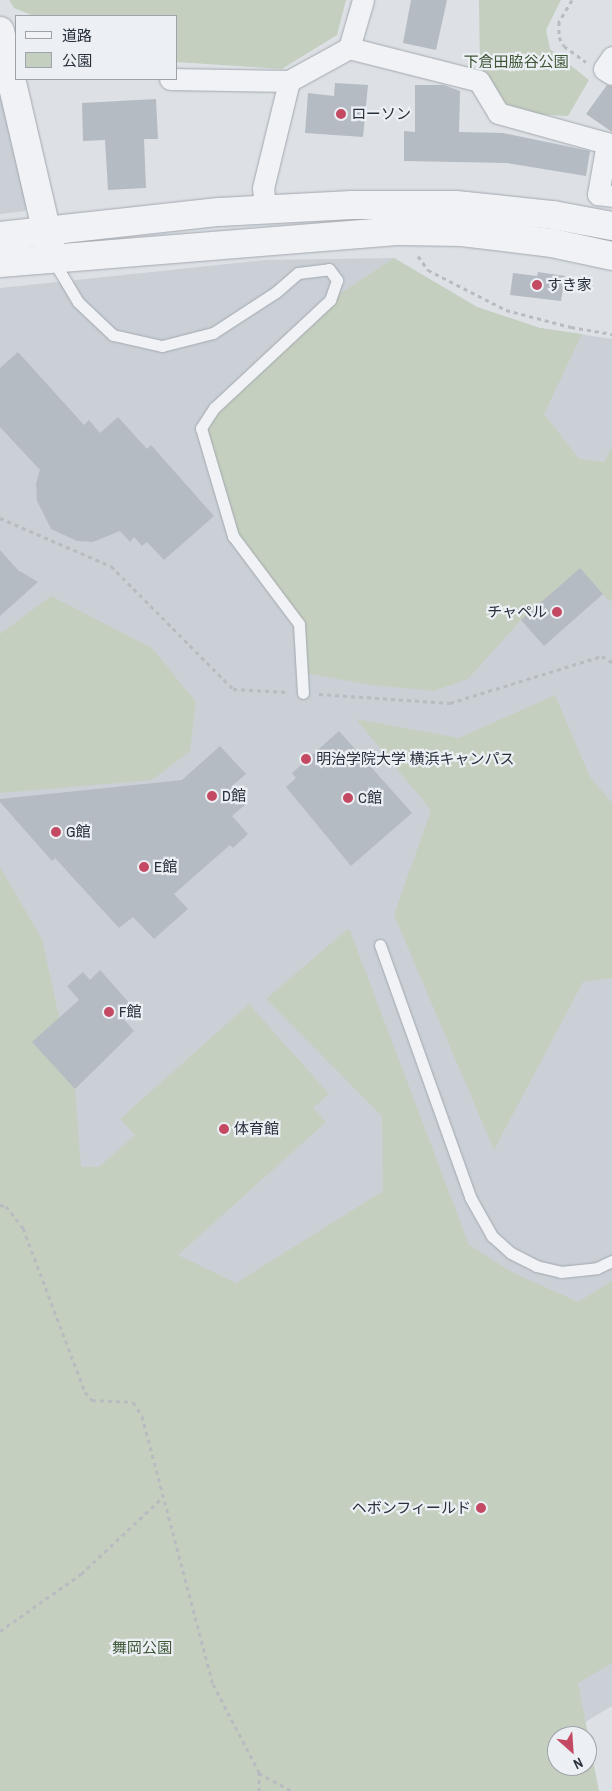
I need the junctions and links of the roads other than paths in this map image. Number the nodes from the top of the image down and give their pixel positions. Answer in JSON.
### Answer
{"nodes":[{"id":1,"x":362,"y":0,"type":"edge"},
{"id":2,"x":0,"y":20,"type":"edge"},
{"id":3,"x":15,"y":27,"type":"edge"},
{"id":4,"x":0,"y":31,"type":"edge"},
{"id":5,"x":349,"y":48,"type":"junction"},
{"id":6,"x":178,"y":79,"type":"edge"},
{"id":7,"x":289,"y":81,"type":"junction"},
{"id":8,"x":612,"y":196,"type":"edge"},
{"id":9,"x":265,"y":209,"type":"junction"},
{"id":10,"x":612,"y":226,"type":"edge"},
{"id":11,"x":46,"y":232,"type":"junction"},
{"id":12,"x":0,"y":236,"type":"edge"},
{"id":13,"x":612,"y":256,"type":"edge"},
{"id":14,"x":52,"y":258,"type":"junction"},
{"id":15,"x":0,"y":263,"type":"edge"},
{"id":16,"x":303,"y":693,"type":"dead end"},
{"id":17,"x":380,"y":945,"type":"dead end"},
{"id":18,"x":612,"y":1261,"type":"edge"}],
"edges":[{"from":1,"to":5,"type":"street"},
{"from":2,"to":3,"type":"street"},
{"from":4,"to":11,"type":"street"},
{"from":5,"to":7,"type":"street"},
{"from":5,"to":8,"type":"street"},
{"from":6,"to":7,"type":"street"},
{"from":7,"to":9,"type":"street"},
{"from":9,"to":10,"type":"street"},
{"from":9,"to":11,"type":"street"},
{"from":11,"to":12,"type":"street"},
{"from":11,"to":14,"type":"street"},
{"from":13,"to":14,"type":"street"},
{"from":14,"to":15,"type":"street"},
{"from":14,"to":16,"type":"lane"},
{"from":17,"to":18,"type":"lane"}]}
